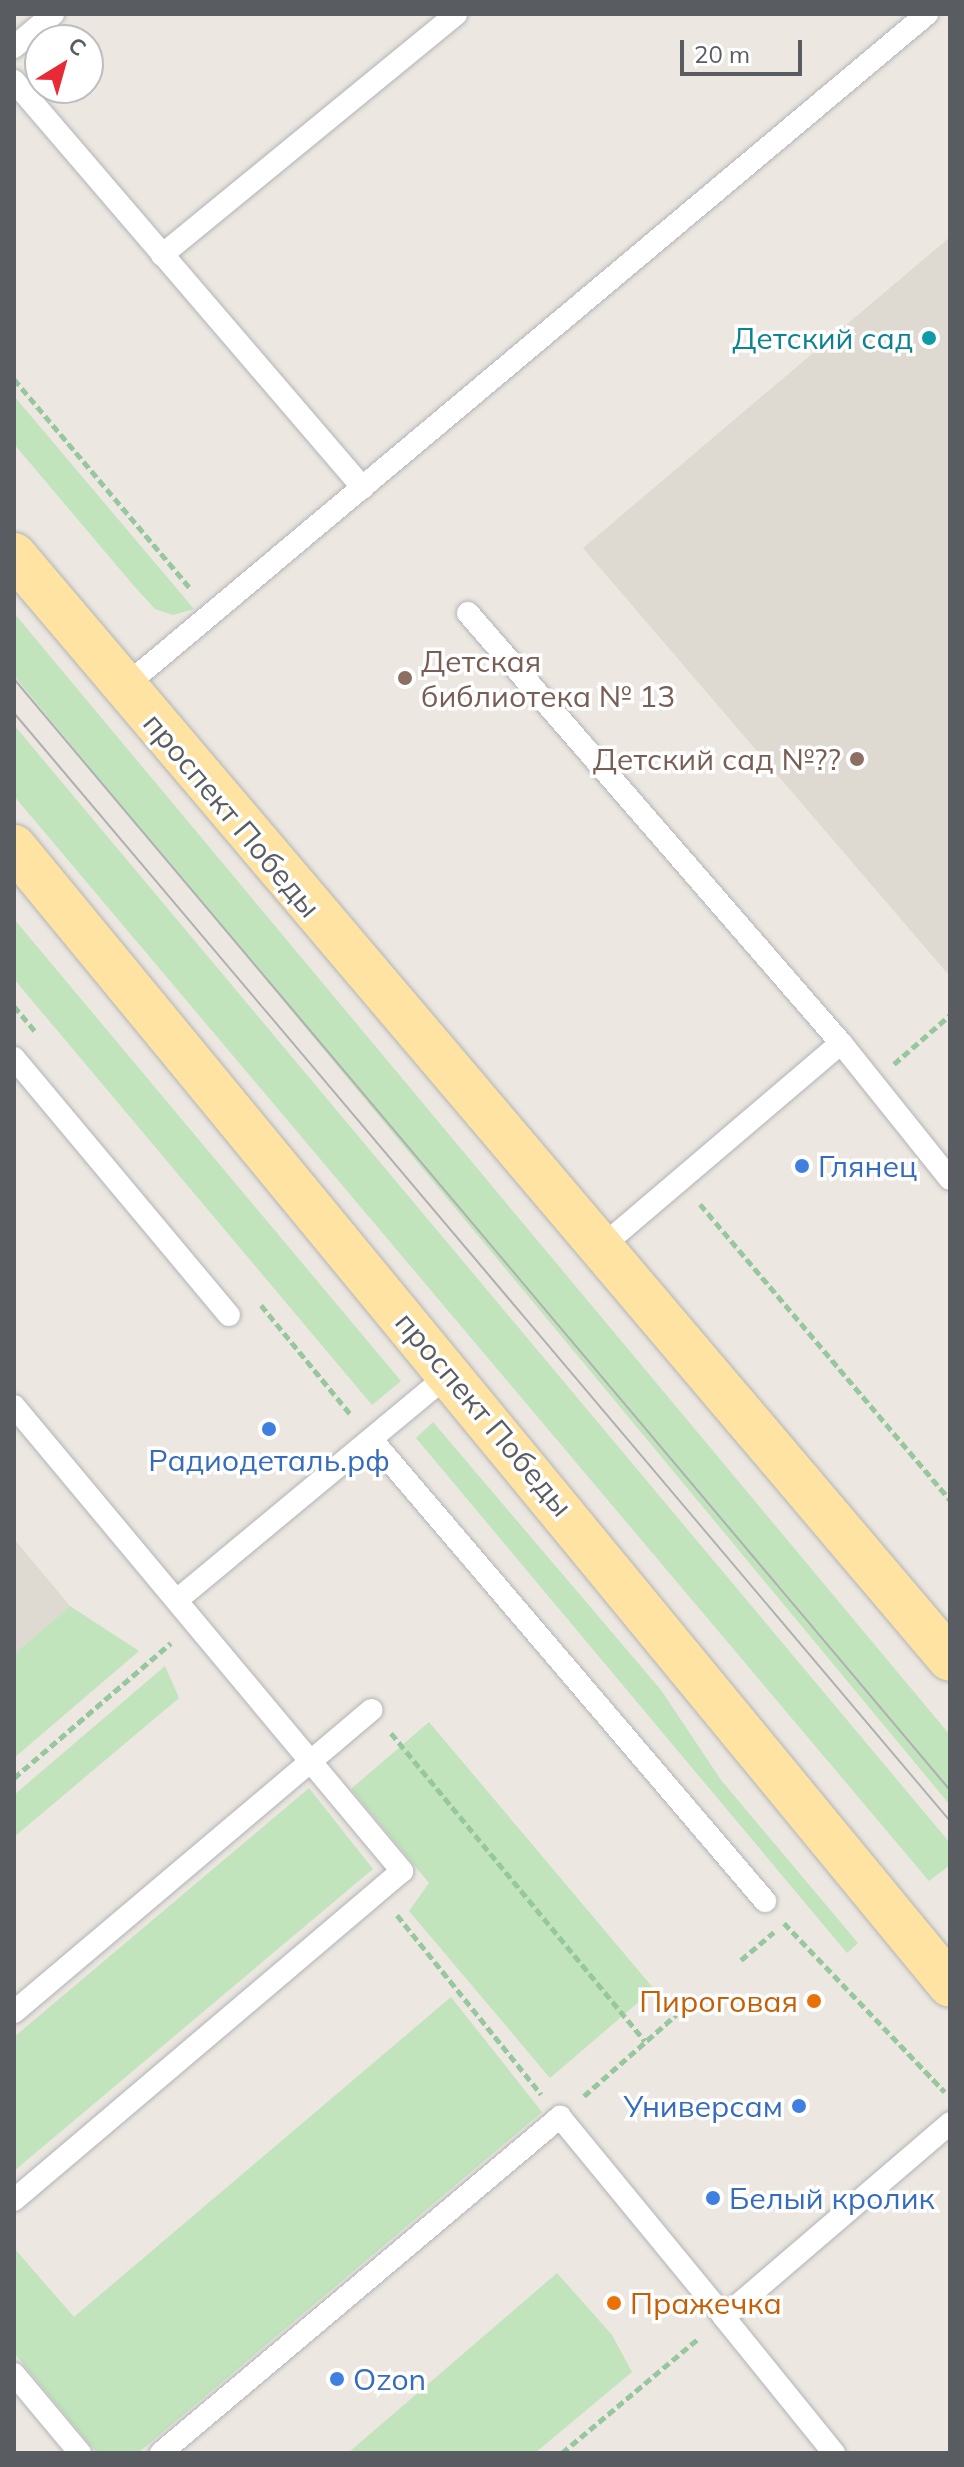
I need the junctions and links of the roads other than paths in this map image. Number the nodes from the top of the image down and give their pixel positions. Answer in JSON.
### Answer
{"nodes":[{"id":1,"x":53,"y":14,"type":"edge"},
{"id":2,"x":456,"y":14,"type":"edge"},
{"id":3,"x":927,"y":14,"type":"edge"},
{"id":4,"x":14,"y":47,"type":"edge"},
{"id":5,"x":14,"y":81,"type":"edge"},
{"id":6,"x":162,"y":255,"type":"junction"},
{"id":7,"x":363,"y":488,"type":"junction"},
{"id":8,"x":14,"y":555,"type":"edge"},
{"id":9,"x":468,"y":613,"type":"dead end"},
{"id":10,"x":124,"y":687,"type":"junction"},
{"id":11,"x":15,"y":850,"type":"edge"},
{"id":12,"x":841,"y":1043,"type":"junction"},
{"id":13,"x":14,"y":1058,"type":"edge"},
{"id":14,"x":950,"y":1179,"type":"edge"},
{"id":15,"x":599,"y":1249,"type":"junction"},
{"id":16,"x":229,"y":1315,"type":"dead end"},
{"id":17,"x":450,"y":1373,"type":"junction"},
{"id":18,"x":14,"y":1406,"type":"edge"},
{"id":19,"x":372,"y":1440,"type":"junction"},
{"id":20,"x":177,"y":1600,"type":"junction"},
{"id":21,"x":950,"y":1659,"type":"edge"},
{"id":22,"x":371,"y":1710,"type":"road end"},
{"id":23,"x":313,"y":1760,"type":"junction"},
{"id":24,"x":765,"y":1901,"type":"road end"},
{"id":25,"x":950,"y":1985,"type":"edge"},
{"id":26,"x":14,"y":2012,"type":"edge"},
{"id":27,"x":947,"y":2132,"type":"edge"},
{"id":28,"x":14,"y":2200,"type":"edge"},
{"id":29,"x":724,"y":2317,"type":"junction"},
{"id":30,"x":14,"y":2374,"type":"edge"},
{"id":31,"x":80,"y":2453,"type":"edge"},
{"id":32,"x":161,"y":2453,"type":"edge"},
{"id":33,"x":834,"y":2453,"type":"edge"}],
"edges":[{"from":1,"to":4,"type":"lane"},
{"from":2,"to":6,"type":"lane"},
{"from":3,"to":7,"type":"lane"},
{"from":5,"to":6,"type":"lane"},
{"from":6,"to":7,"type":"lane"},
{"from":7,"to":10,"type":"lane"},
{"from":8,"to":10,"type":"main road","name":"проспект Победы"},
{"from":9,"to":12,"type":"lane"},
{"from":10,"to":15,"type":"main road","name":"проспект Победы"},
{"from":11,"to":17,"type":"main road","name":"проспект Победы"},
{"from":12,"to":14,"type":"lane"},
{"from":12,"to":15,"type":"lane"},
{"from":13,"to":16,"type":"lane"},
{"from":15,"to":21,"type":"main road","name":"проспект Победы"},
{"from":17,"to":19,"type":"lane"},
{"from":17,"to":25,"type":"main road","name":"проспект Победы"},
{"from":18,"to":20,"type":"lane"},
{"from":19,"to":20,"type":"lane"},
{"from":19,"to":24,"type":"lane"},
{"from":20,"to":23,"type":"lane"},
{"from":22,"to":23,"type":"lane"},
{"from":23,"to":26,"type":"lane"},
{"from":23,"to":28,"type":"lane"},
{"from":27,"to":29,"type":"lane"},
{"from":29,"to":32,"type":"lane"},
{"from":29,"to":33,"type":"lane"},
{"from":30,"to":31,"type":"lane"}]}
